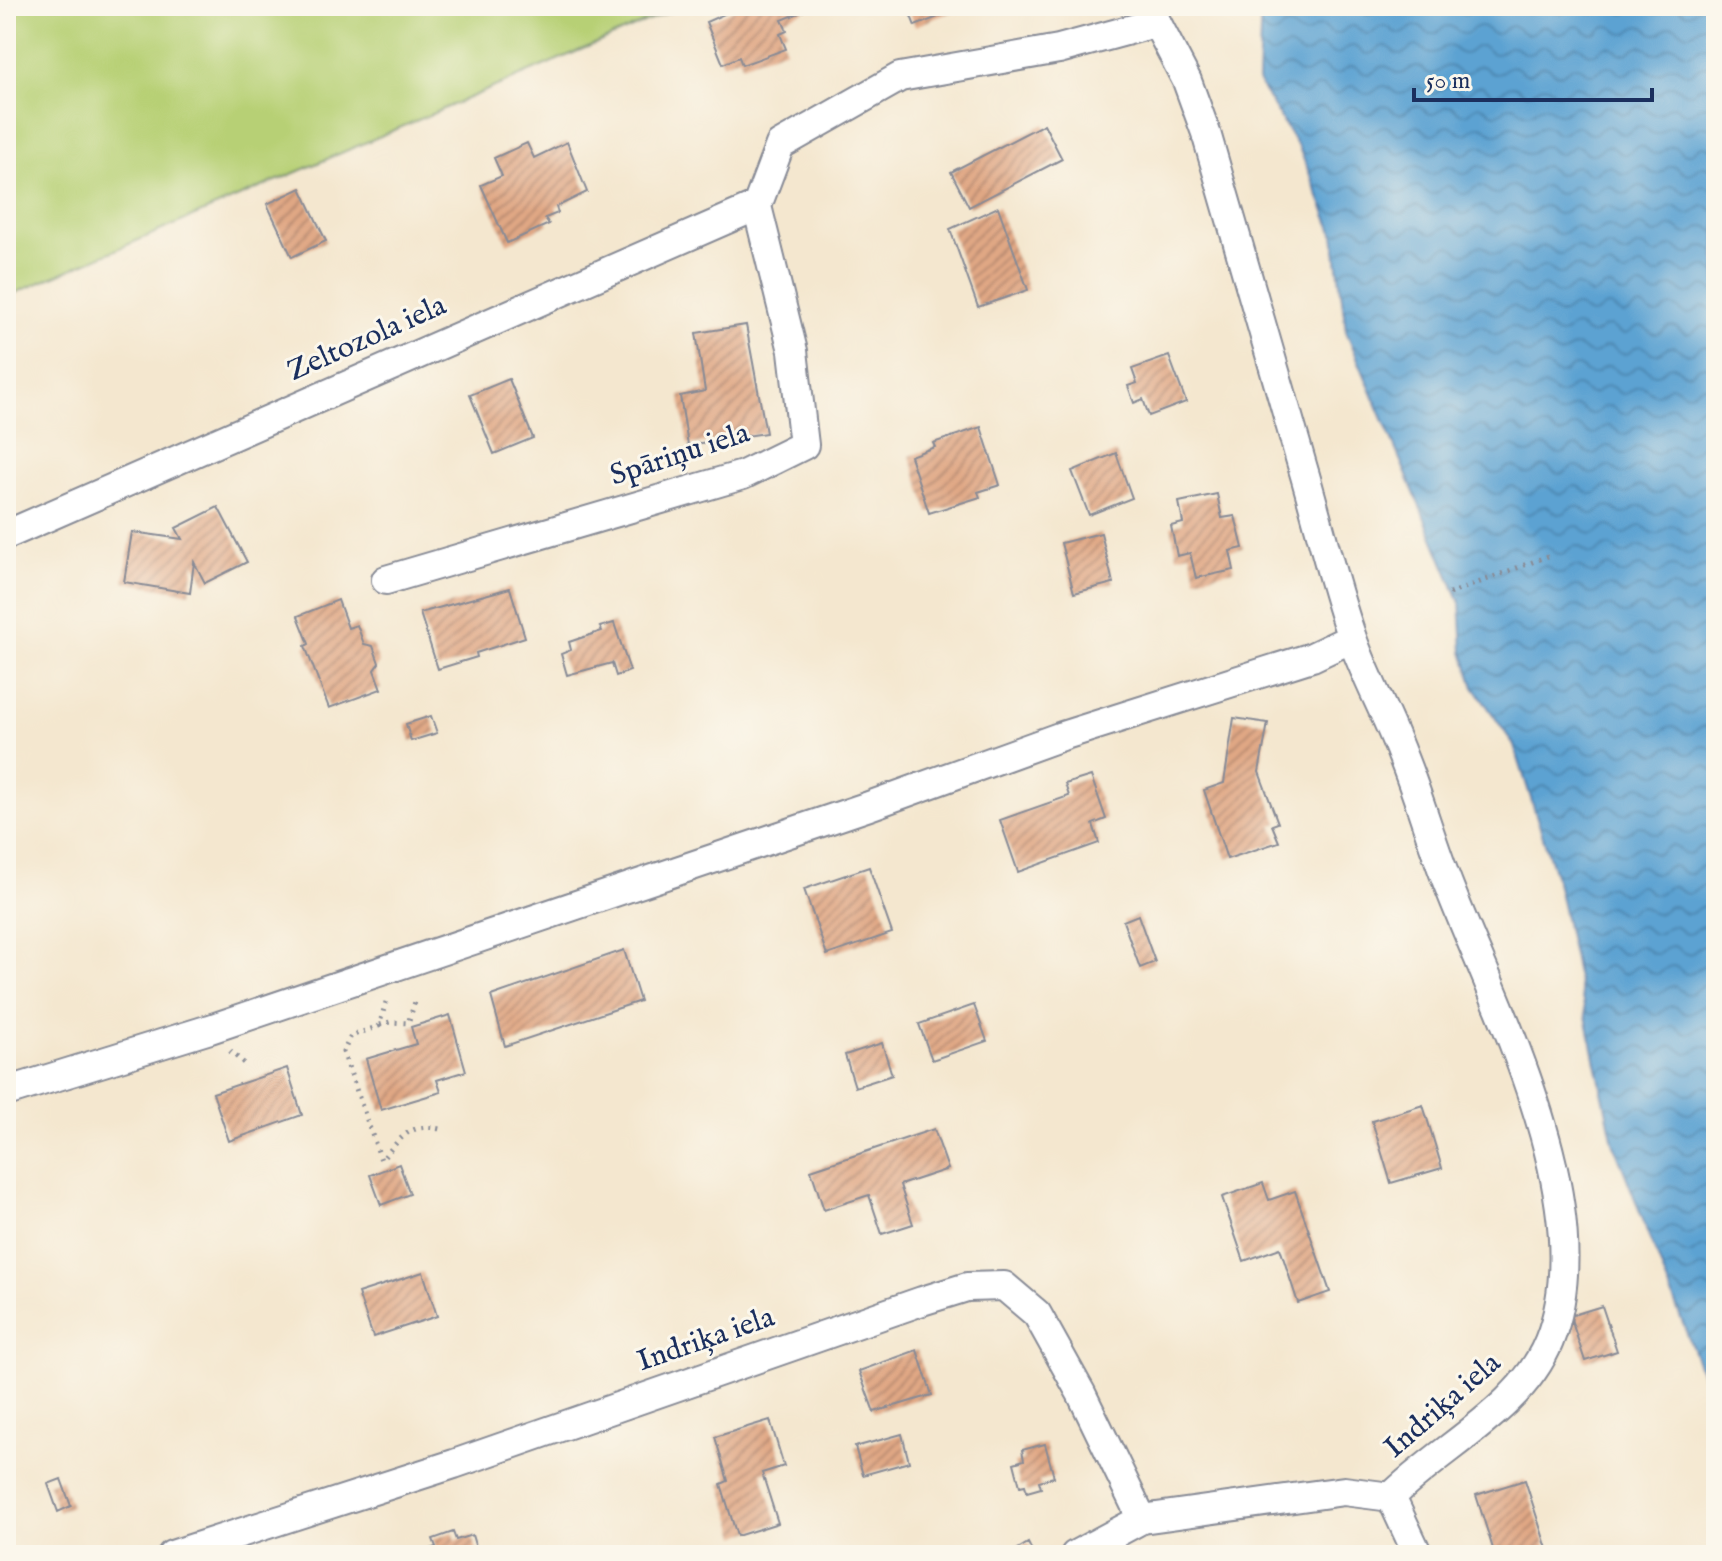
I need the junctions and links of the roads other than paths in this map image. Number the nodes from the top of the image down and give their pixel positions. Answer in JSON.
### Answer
{"nodes":[{"id":1,"x":1152,"y":14,"type":"edge"},
{"id":2,"x":757,"y":206,"type":"junction"},
{"id":3,"x":6,"y":535,"type":"edge"},
{"id":4,"x":386,"y":580,"type":"dead end"},
{"id":5,"x":1352,"y":638,"type":"junction"},
{"id":6,"x":6,"y":1092,"type":"edge"},
{"id":7,"x":1391,"y":1497,"type":"junction"},
{"id":8,"x":1142,"y":1519,"type":"junction"},
{"id":9,"x":172,"y":1555,"type":"edge"},
{"id":10,"x":1075,"y":1555,"type":"edge"},
{"id":11,"x":1418,"y":1555,"type":"edge"}],
"edges":[{"from":1,"to":2,"type":"street"},
{"from":1,"to":5,"type":"street","name":"Indriķa iela"},
{"from":2,"to":3,"type":"street","name":"Zeltozola iela"},
{"from":2,"to":4,"type":"street","name":"Spāriņu iela"},
{"from":5,"to":6,"type":"street"},
{"from":5,"to":7,"type":"street","name":"Indriķa iela"},
{"from":7,"to":8,"type":"street","name":"Indriķa iela"},
{"from":7,"to":11,"type":"street"},
{"from":8,"to":9,"type":"street","name":"Indriķa iela"},
{"from":8,"to":10,"type":"street","name":"Indriķa iela"}]}
